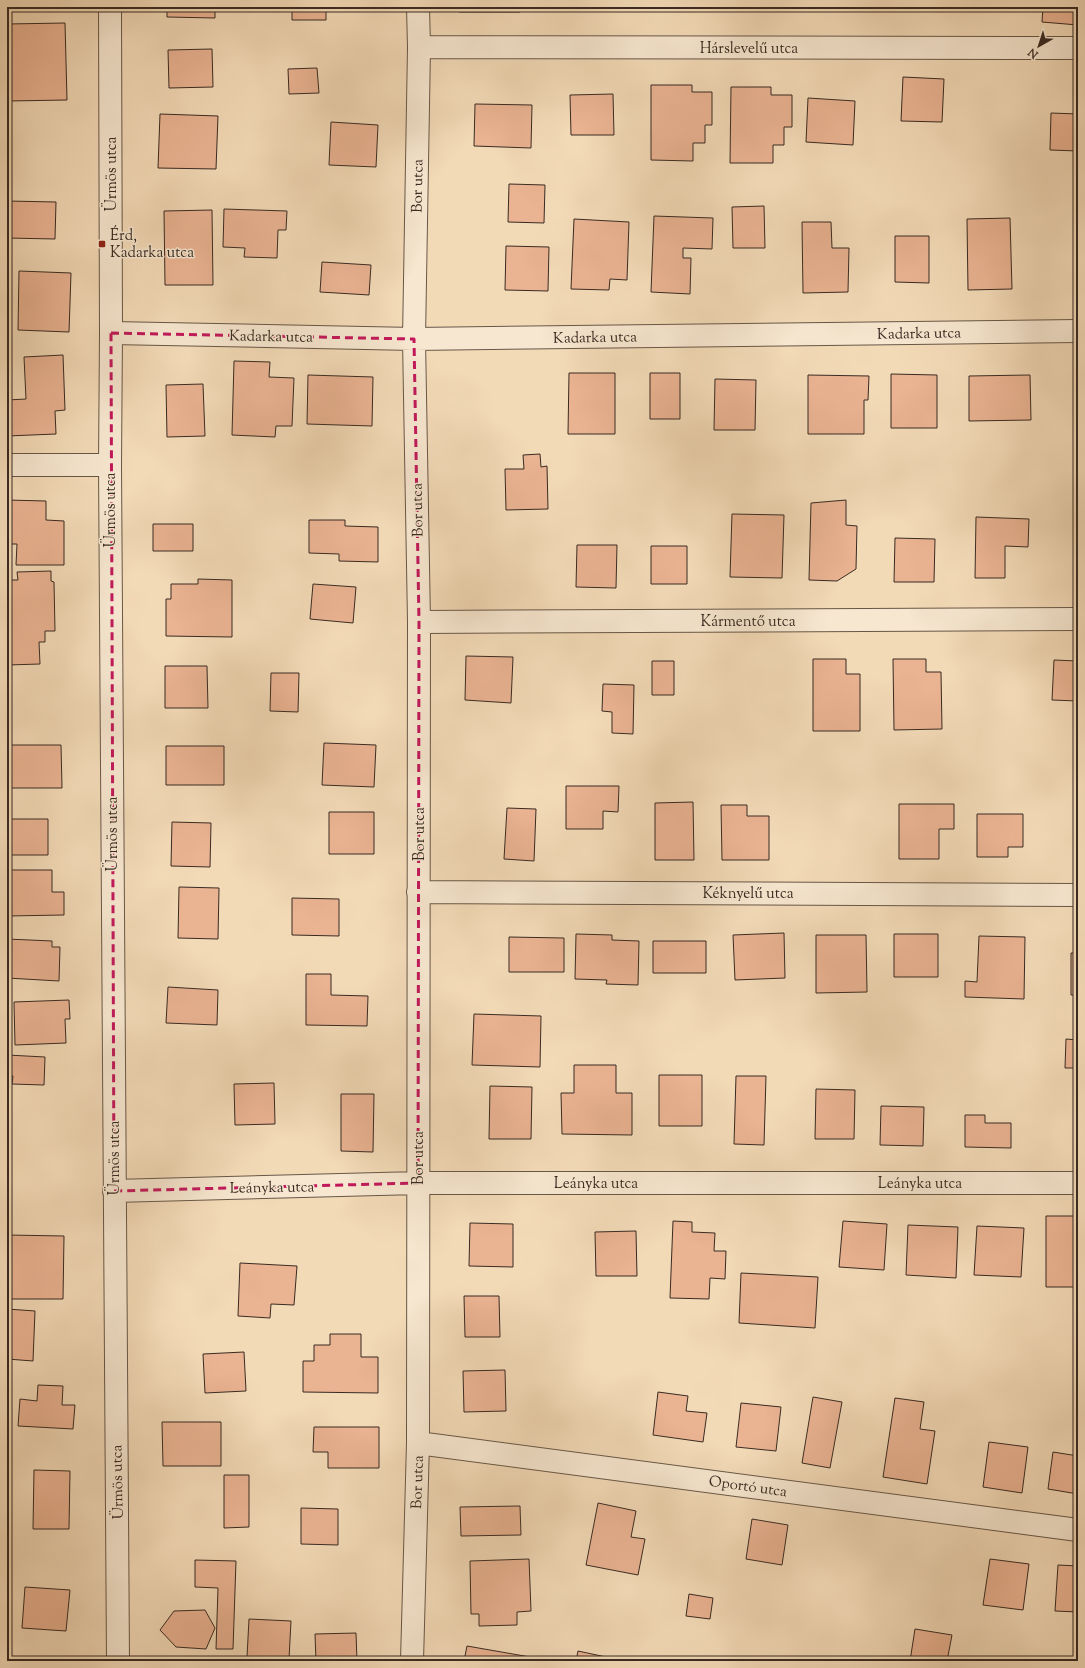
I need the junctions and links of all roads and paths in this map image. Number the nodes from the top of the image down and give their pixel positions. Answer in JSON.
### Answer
{"nodes":[{"id":1,"x":110,"y":7,"type":"edge"},
{"id":2,"x":418,"y":7,"type":"edge"},
{"id":3,"x":419,"y":47,"type":"junction"},
{"id":4,"x":1078,"y":48,"type":"edge"},
{"id":5,"x":1078,"y":331,"type":"edge"},
{"id":6,"x":111,"y":333,"type":"junction"},
{"id":7,"x":414,"y":339,"type":"junction"},
{"id":8,"x":7,"y":465,"type":"edge"},
{"id":9,"x":110,"y":465,"type":"junction"},
{"id":10,"x":1078,"y":619,"type":"edge"},
{"id":11,"x":419,"y":622,"type":"junction"},
{"id":12,"x":418,"y":892,"type":"junction"},
{"id":13,"x":1078,"y":895,"type":"edge"},
{"id":14,"x":418,"y":1183,"type":"junction"},
{"id":15,"x":1078,"y":1183,"type":"edge"},
{"id":16,"x":114,"y":1191,"type":"junction"},
{"id":17,"x":418,"y":1443,"type":"junction"},
{"id":18,"x":1078,"y":1530,"type":"edge"},
{"id":19,"x":118,"y":1661,"type":"edge"},
{"id":20,"x":412,"y":1661,"type":"edge"}],
"edges":[{"from":1,"to":6,"type":"street","name":"Ürmös utca"},
{"from":2,"to":3,"type":"street","name":"Bor utca"},
{"from":3,"to":4,"type":"street","name":"Hárslevelű utca"},
{"from":3,"to":7,"type":"street","name":"Bor utca"},
{"from":5,"to":7,"type":"street","name":"Kadarka utca"},
{"from":6,"to":7,"type":"street","name":"Kadarka utca"},
{"from":6,"to":9,"type":"street","name":"Ürmös utca"},
{"from":7,"to":11,"type":"street","name":"Bor utca"},
{"from":8,"to":9,"type":"street"},
{"from":9,"to":16,"type":"street","name":"Ürmös utca"},
{"from":10,"to":11,"type":"street","name":"Kármentő utca"},
{"from":11,"to":12,"type":"street","name":"Bor utca"},
{"from":12,"to":13,"type":"street","name":"Kéknyelű utca"},
{"from":12,"to":14,"type":"street","name":"Bor utca"},
{"from":14,"to":15,"type":"street","name":"Leányka utca"},
{"from":14,"to":16,"type":"street","name":"Leányka utca"},
{"from":14,"to":17,"type":"street","name":"Bor utca"},
{"from":16,"to":19,"type":"street","name":"Ürmös utca"},
{"from":17,"to":18,"type":"street","name":"Oportó utca"},
{"from":17,"to":20,"type":"street","name":"Bor utca"}]}
